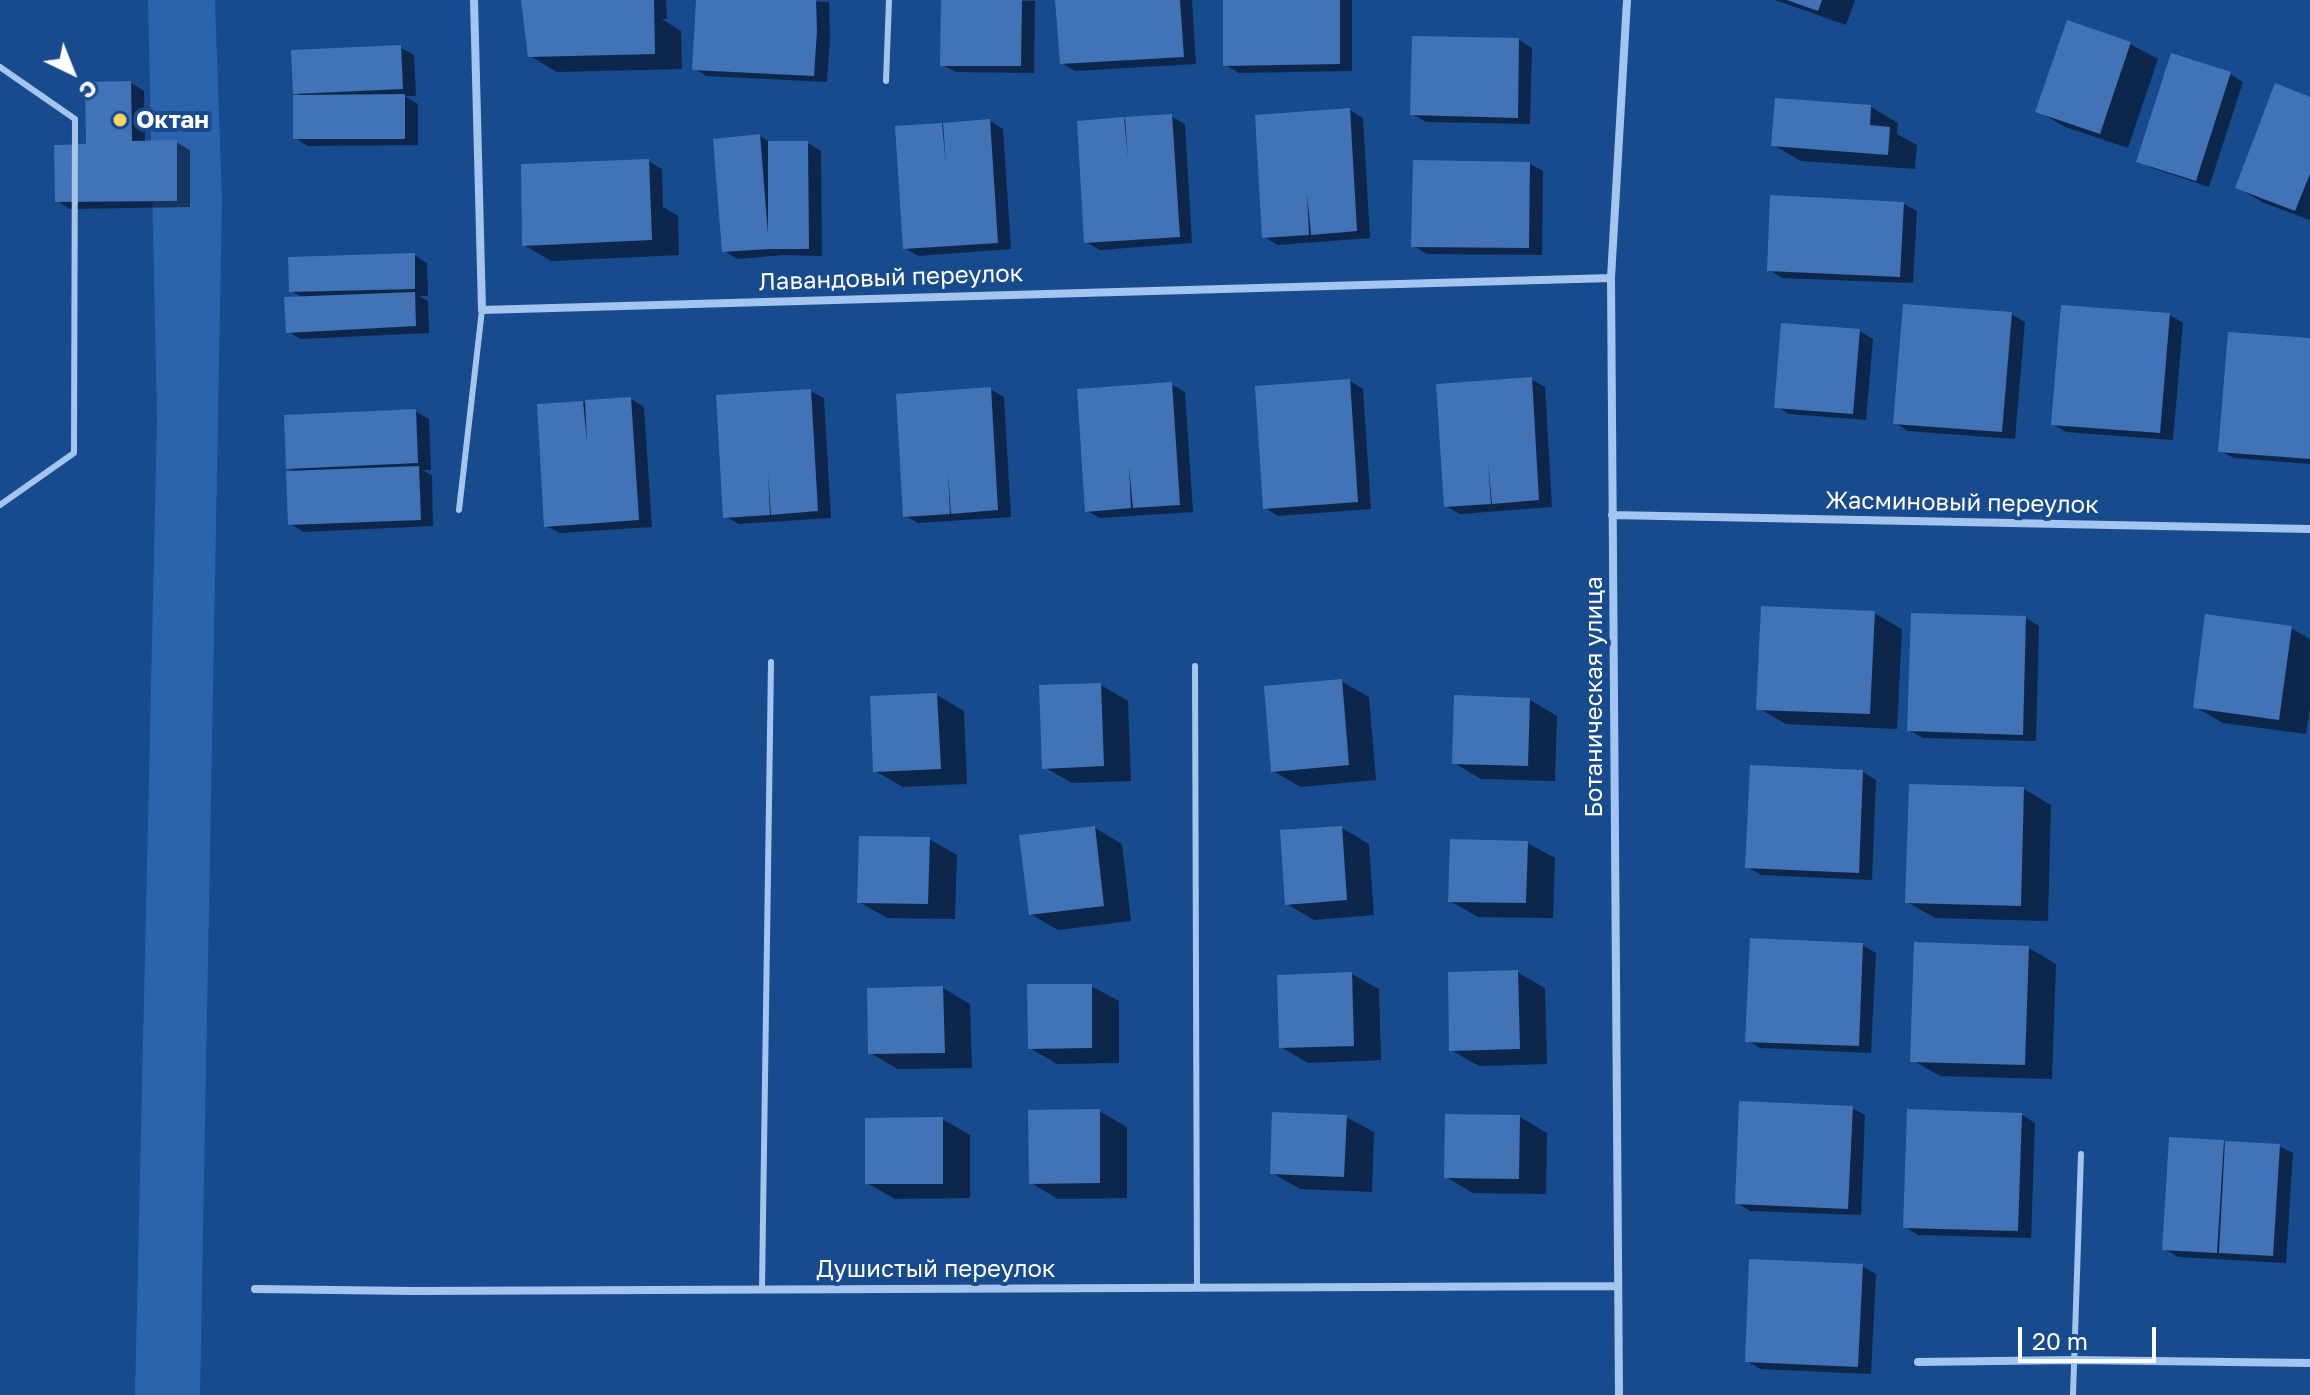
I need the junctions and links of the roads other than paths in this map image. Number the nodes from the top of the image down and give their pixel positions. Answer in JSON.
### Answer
{"nodes":[{"id":1,"x":474,"y":0,"type":"edge"},
{"id":2,"x":889,"y":0,"type":"edge"},
{"id":3,"x":1625,"y":1,"type":"edge"},
{"id":4,"x":0,"y":67,"type":"edge"},
{"id":5,"x":886,"y":81,"type":"dead end"},
{"id":6,"x":1611,"y":278,"type":"junction"},
{"id":7,"x":482,"y":310,"type":"junction"},
{"id":8,"x":0,"y":505,"type":"edge"},
{"id":9,"x":459,"y":510,"type":"dead end"},
{"id":10,"x":1612,"y":515,"type":"junction"},
{"id":11,"x":2310,"y":529,"type":"edge"},
{"id":12,"x":771,"y":662,"type":"dead end"},
{"id":13,"x":1195,"y":666,"type":"dead end"},
{"id":14,"x":2081,"y":1154,"type":"dead end"},
{"id":15,"x":1618,"y":1286,"type":"junction"},
{"id":16,"x":1197,"y":1288,"type":"junction"},
{"id":17,"x":255,"y":1289,"type":"dead end"},
{"id":18,"x":762,"y":1289,"type":"junction"},
{"id":19,"x":2074,"y":1360,"type":"junction"},
{"id":20,"x":1918,"y":1362,"type":"dead end"},
{"id":21,"x":2310,"y":1363,"type":"edge"},
{"id":22,"x":1619,"y":1395,"type":"edge"},
{"id":23,"x":2073,"y":1395,"type":"edge"}],
"edges":[{"from":1,"to":7,"type":"street"},
{"from":2,"to":5,"type":"lane"},
{"from":3,"to":6,"type":"street","name":"Ботаническая улица"},
{"from":4,"to":8,"type":"lane"},
{"from":6,"to":7,"type":"street","name":"Лавандовый переулок"},
{"from":6,"to":10,"type":"street","name":"Ботаническая улица"},
{"from":7,"to":9,"type":"lane"},
{"from":10,"to":11,"type":"street","name":"Жасминовый переулок"},
{"from":10,"to":15,"type":"street","name":"Ботаническая улица"},
{"from":12,"to":18,"type":"lane"},
{"from":13,"to":16,"type":"lane"},
{"from":14,"to":19,"type":"lane"},
{"from":15,"to":16,"type":"street","name":"Душистый переулок"},
{"from":15,"to":22,"type":"street","name":"Ботаническая улица"},
{"from":16,"to":18,"type":"street","name":"Душистый переулок"},
{"from":17,"to":18,"type":"street","name":"Душистый переулок"},
{"from":19,"to":20,"type":"street"},
{"from":19,"to":21,"type":"street"},
{"from":19,"to":23,"type":"lane"}]}
